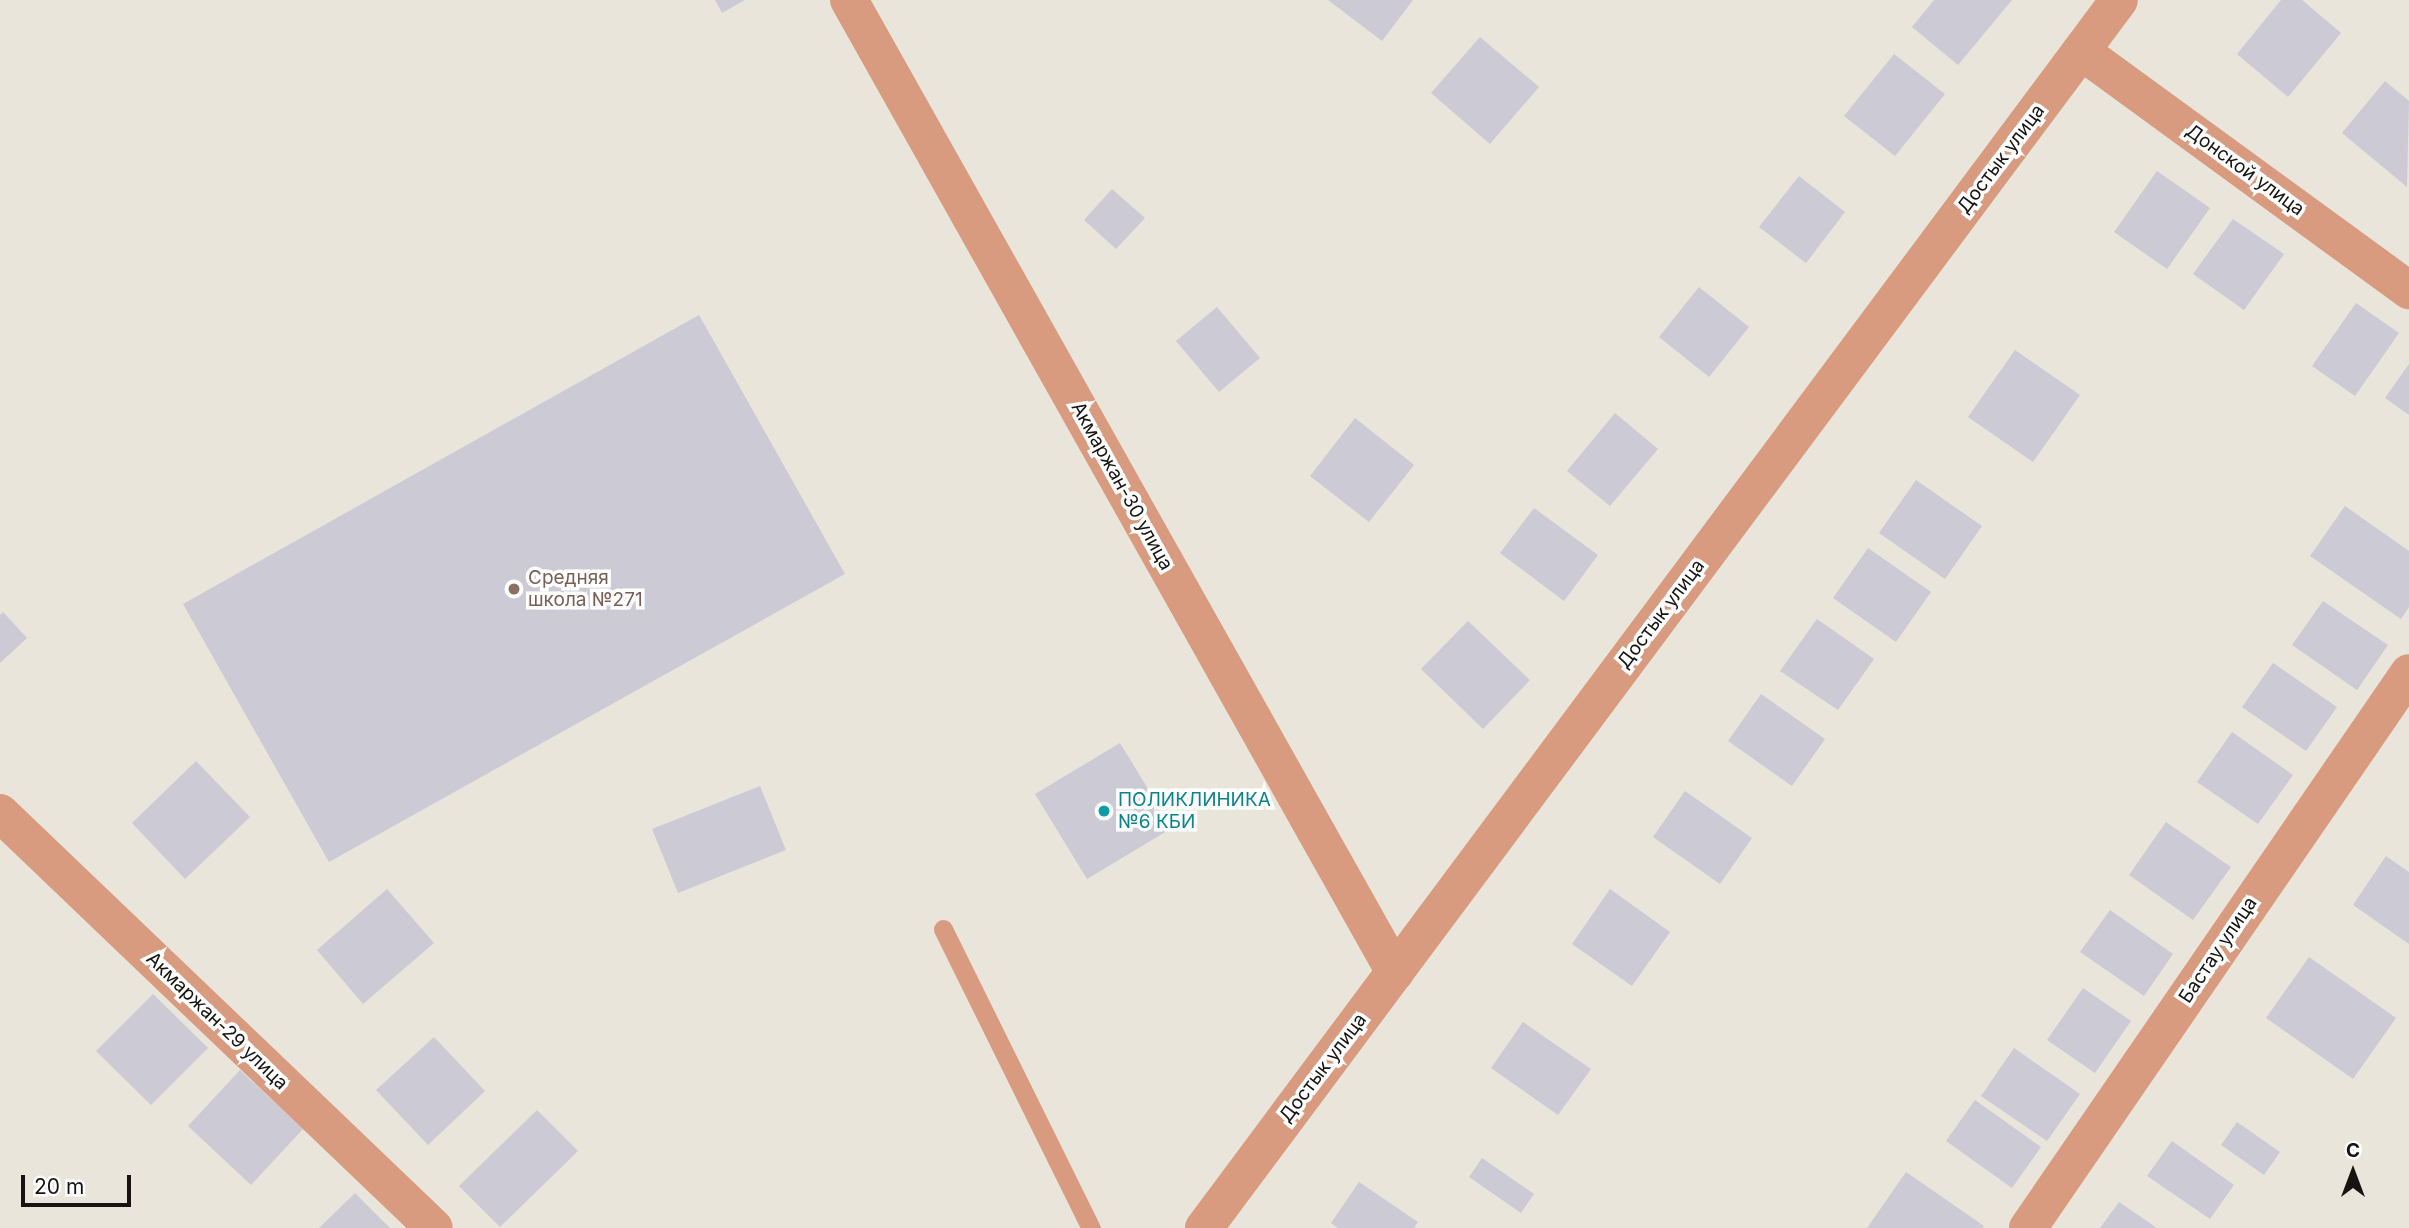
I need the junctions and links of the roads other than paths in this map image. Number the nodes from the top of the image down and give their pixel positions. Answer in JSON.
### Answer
{"nodes":[{"id":1,"x":849,"y":0,"type":"edge"},
{"id":2,"x":2119,"y":0,"type":"edge"},
{"id":3,"x":2081,"y":51,"type":"junction"},
{"id":4,"x":2409,"y":290,"type":"edge"},
{"id":5,"x":2409,"y":673,"type":"edge"},
{"id":6,"x":0,"y":813,"type":"edge"},
{"id":7,"x":943,"y":929,"type":"dead end"},
{"id":8,"x":1395,"y":972,"type":"junction"},
{"id":9,"x":434,"y":1228,"type":"edge"},
{"id":10,"x":1091,"y":1228,"type":"edge"},
{"id":11,"x":1204,"y":1228,"type":"edge"},
{"id":12,"x":2028,"y":1228,"type":"edge"}],
"edges":[{"from":1,"to":8,"type":"street","name":"Акмаржан-30 улица"},
{"from":2,"to":3,"type":"street","name":"Достык улица"},
{"from":3,"to":4,"type":"street","name":"Донской улица"},
{"from":3,"to":8,"type":"street","name":"Достык улица"},
{"from":5,"to":12,"type":"street","name":"Бастау улица"},
{"from":6,"to":9,"type":"street","name":"Акмаржан-29 улица"},
{"from":7,"to":10,"type":"lane"},
{"from":8,"to":11,"type":"street","name":"Достык улица"}]}
